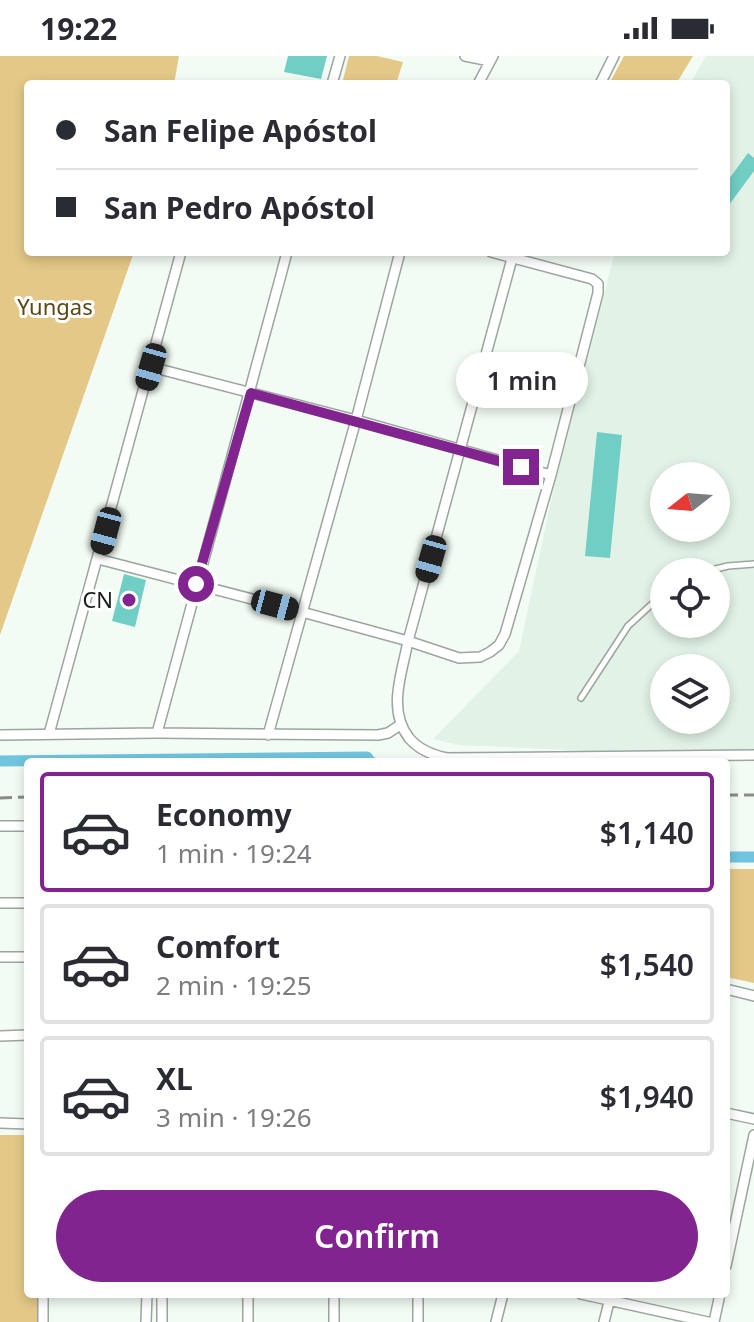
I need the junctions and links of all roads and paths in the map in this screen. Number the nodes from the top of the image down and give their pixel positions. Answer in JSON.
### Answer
{"nodes":[{"id":1,"x":340,"y":56,"type":"edge"},
{"id":2,"x":465,"y":56,"type":"edge"},
{"id":3,"x":614,"y":56,"type":"edge"},
{"id":4,"x":491,"y":58,"type":"edge"},
{"id":5,"x":333,"y":80,"type":"edge"},
{"id":6,"x":480,"y":80,"type":"edge"},
{"id":7,"x":602,"y":80,"type":"edge"},
{"id":8,"x":180,"y":256,"type":"edge"},
{"id":9,"x":286,"y":256,"type":"edge"},
{"id":10,"x":399,"y":256,"type":"edge"},
{"id":11,"x":513,"y":256,"type":"edge"},
{"id":12,"x":516,"y":256,"type":"edge"},
{"id":13,"x":151,"y":367,"type":"junction"},
{"id":14,"x":251,"y":393,"type":"junction"},
{"id":15,"x":356,"y":420,"type":"junction"},
{"id":16,"x":462,"y":449,"type":"junction"},
{"id":17,"x":551,"y":475,"type":"junction"},
{"id":18,"x":98,"y":559,"type":"junction"},
{"id":19,"x":754,"y":564,"type":"edge"},
{"id":20,"x":730,"y":566,"type":"edge"},
{"id":21,"x":196,"y":584,"type":"junction"},
{"id":22,"x":650,"y":606,"type":"edge"},
{"id":23,"x":302,"y":612,"type":"junction"},
{"id":24,"x":408,"y":641,"type":"junction"},
{"id":25,"x":581,"y":698,"type":"dead end"},
{"id":26,"x":400,"y":725,"type":"junction"},
{"id":27,"x":157,"y":733,"type":"junction"},
{"id":28,"x":49,"y":734,"type":"junction"},
{"id":29,"x":0,"y":735,"type":"edge"},
{"id":30,"x":268,"y":735,"type":"junction"},
{"id":31,"x":754,"y":755,"type":"edge"},
{"id":32,"x":0,"y":826,"type":"edge"},
{"id":33,"x":24,"y":826,"type":"edge"},
{"id":34,"x":0,"y":903,"type":"edge"},
{"id":35,"x":24,"y":903,"type":"edge"},
{"id":36,"x":0,"y":957,"type":"edge"},
{"id":37,"x":24,"y":957,"type":"edge"},
{"id":38,"x":730,"y":990,"type":"edge"},
{"id":39,"x":754,"y":996,"type":"edge"},
{"id":40,"x":24,"y":1035,"type":"edge"},
{"id":41,"x":0,"y":1036,"type":"edge"},
{"id":42,"x":730,"y":1114,"type":"edge"},
{"id":43,"x":754,"y":1119,"type":"edge"},
{"id":44,"x":0,"y":1123,"type":"edge"},
{"id":45,"x":24,"y":1124,"type":"edge"},
{"id":46,"x":754,"y":1135,"type":"edge"},
{"id":47,"x":730,"y":1247,"type":"edge"},
{"id":48,"x":43,"y":1298,"type":"edge"},
{"id":49,"x":147,"y":1298,"type":"edge"},
{"id":50,"x":162,"y":1298,"type":"edge"},
{"id":51,"x":248,"y":1298,"type":"edge"},
{"id":52,"x":334,"y":1298,"type":"edge"},
{"id":53,"x":418,"y":1298,"type":"edge"},
{"id":54,"x":502,"y":1298,"type":"edge"},
{"id":55,"x":610,"y":1298,"type":"edge"},
{"id":56,"x":614,"y":1298,"type":"edge"},
{"id":57,"x":719,"y":1298,"type":"edge"},
{"id":58,"x":43,"y":1322,"type":"edge"},
{"id":59,"x":146,"y":1322,"type":"edge"},
{"id":60,"x":162,"y":1322,"type":"edge"},
{"id":61,"x":248,"y":1322,"type":"edge"},
{"id":62,"x":334,"y":1322,"type":"edge"},
{"id":63,"x":418,"y":1322,"type":"edge"},
{"id":64,"x":496,"y":1322,"type":"edge"},
{"id":65,"x":604,"y":1322,"type":"edge"},
{"id":66,"x":711,"y":1322,"type":"edge"}],
"edges":[{"from":1,"to":5,"type":"street"},
{"from":2,"to":4,"type":"street"},
{"from":3,"to":7,"type":"street"},
{"from":4,"to":6,"type":"street"},
{"from":8,"to":13,"type":"street"},
{"from":9,"to":14,"type":"street"},
{"from":10,"to":15,"type":"street"},
{"from":11,"to":16,"type":"street"},
{"from":12,"to":17,"type":"street"},
{"from":13,"to":14,"type":"street"},
{"from":13,"to":18,"type":"street"},
{"from":14,"to":15,"type":"street"},
{"from":14,"to":21,"type":"street"},
{"from":15,"to":16,"type":"street"},
{"from":15,"to":23,"type":"street"},
{"from":16,"to":17,"type":"street"},
{"from":16,"to":24,"type":"street"},
{"from":17,"to":24,"type":"street"},
{"from":18,"to":21,"type":"street"},
{"from":18,"to":28,"type":"street"},
{"from":19,"to":20,"type":"lane"},
{"from":21,"to":23,"type":"street"},
{"from":21,"to":27,"type":"street"},
{"from":22,"to":25,"type":"lane"},
{"from":23,"to":24,"type":"street"},
{"from":23,"to":30,"type":"street"},
{"from":24,"to":26,"type":"street"},
{"from":26,"to":30,"type":"street"},
{"from":26,"to":31,"type":"street"},
{"from":27,"to":28,"type":"street"},
{"from":27,"to":30,"type":"street"},
{"from":28,"to":29,"type":"street"},
{"from":32,"to":33,"type":"street"},
{"from":34,"to":35,"type":"street"},
{"from":36,"to":37,"type":"street"},
{"from":38,"to":39,"type":"street"},
{"from":40,"to":41,"type":"street"},
{"from":42,"to":43,"type":"street"},
{"from":44,"to":45,"type":"street"},
{"from":46,"to":47,"type":"street"},
{"from":48,"to":58,"type":"street"},
{"from":49,"to":59,"type":"street"},
{"from":50,"to":60,"type":"street"},
{"from":51,"to":61,"type":"street"},
{"from":52,"to":62,"type":"street"},
{"from":53,"to":63,"type":"street"},
{"from":54,"to":64,"type":"street"},
{"from":55,"to":65,"type":"street"},
{"from":56,"to":66,"type":"street"},
{"from":57,"to":66,"type":"street"}]}
